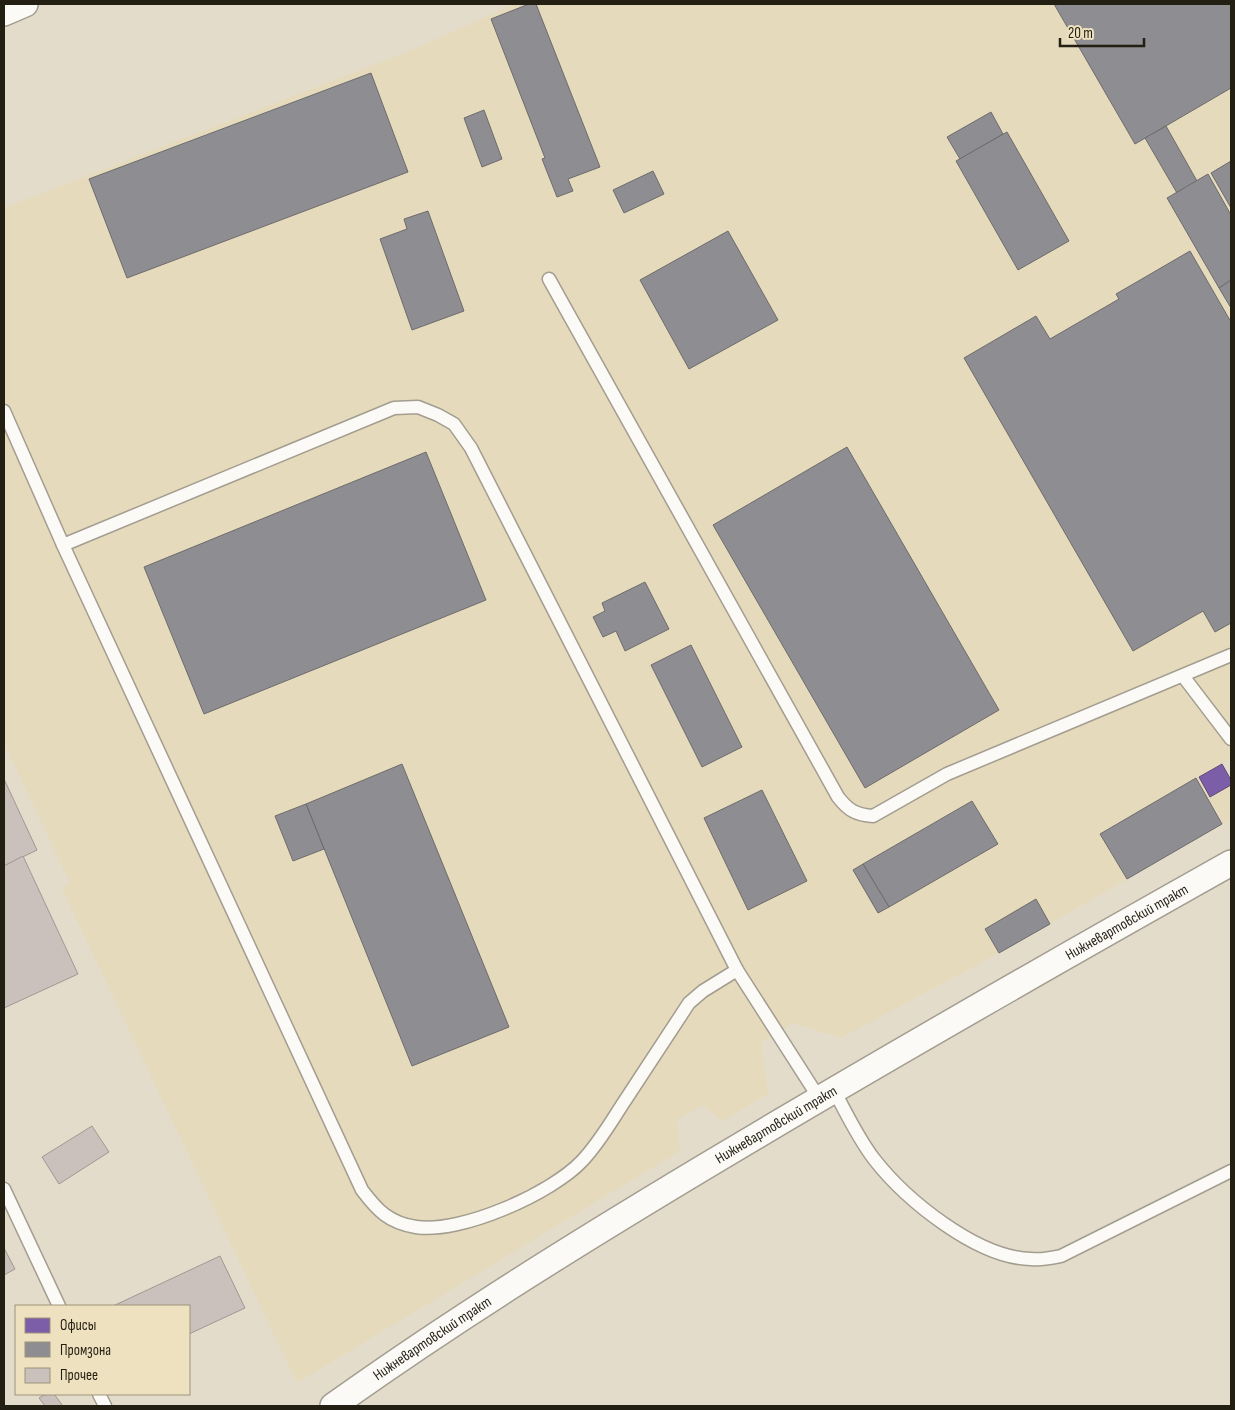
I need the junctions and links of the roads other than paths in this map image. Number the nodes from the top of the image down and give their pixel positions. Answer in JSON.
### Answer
{"nodes":[{"id":1,"x":25,"y":4,"type":"edge"},
{"id":2,"x":4,"y":13,"type":"edge"},
{"id":3,"x":549,"y":279,"type":"dead end"},
{"id":4,"x":4,"y":411,"type":"edge"},
{"id":5,"x":63,"y":545,"type":"junction"},
{"id":6,"x":1231,"y":655,"type":"edge"},
{"id":7,"x":1183,"y":676,"type":"junction"},
{"id":8,"x":1231,"y":739,"type":"edge"},
{"id":9,"x":1231,"y":863,"type":"edge"},
{"id":10,"x":738,"y":970,"type":"junction"},
{"id":11,"x":826,"y":1094,"type":"junction"},
{"id":12,"x":1231,"y":1171,"type":"edge"},
{"id":13,"x":4,"y":1189,"type":"edge"},
{"id":14,"x":58,"y":1305,"type":"edge"},
{"id":15,"x":333,"y":1406,"type":"edge"}],
"edges":[{"from":1,"to":2,"type":"street"},
{"from":3,"to":7,"type":"lane"},
{"from":4,"to":5,"type":"lane"},
{"from":5,"to":10,"type":"lane"},
{"from":5,"to":10,"type":"lane"},
{"from":6,"to":7,"type":"lane"},
{"from":7,"to":8,"type":"lane"},
{"from":9,"to":11,"type":"street","name":"Нижневартовский тракт"},
{"from":10,"to":11,"type":"lane"},
{"from":11,"to":12,"type":"lane"},
{"from":11,"to":15,"type":"street","name":"Нижневартовский тракт"},
{"from":13,"to":14,"type":"lane"}]}
